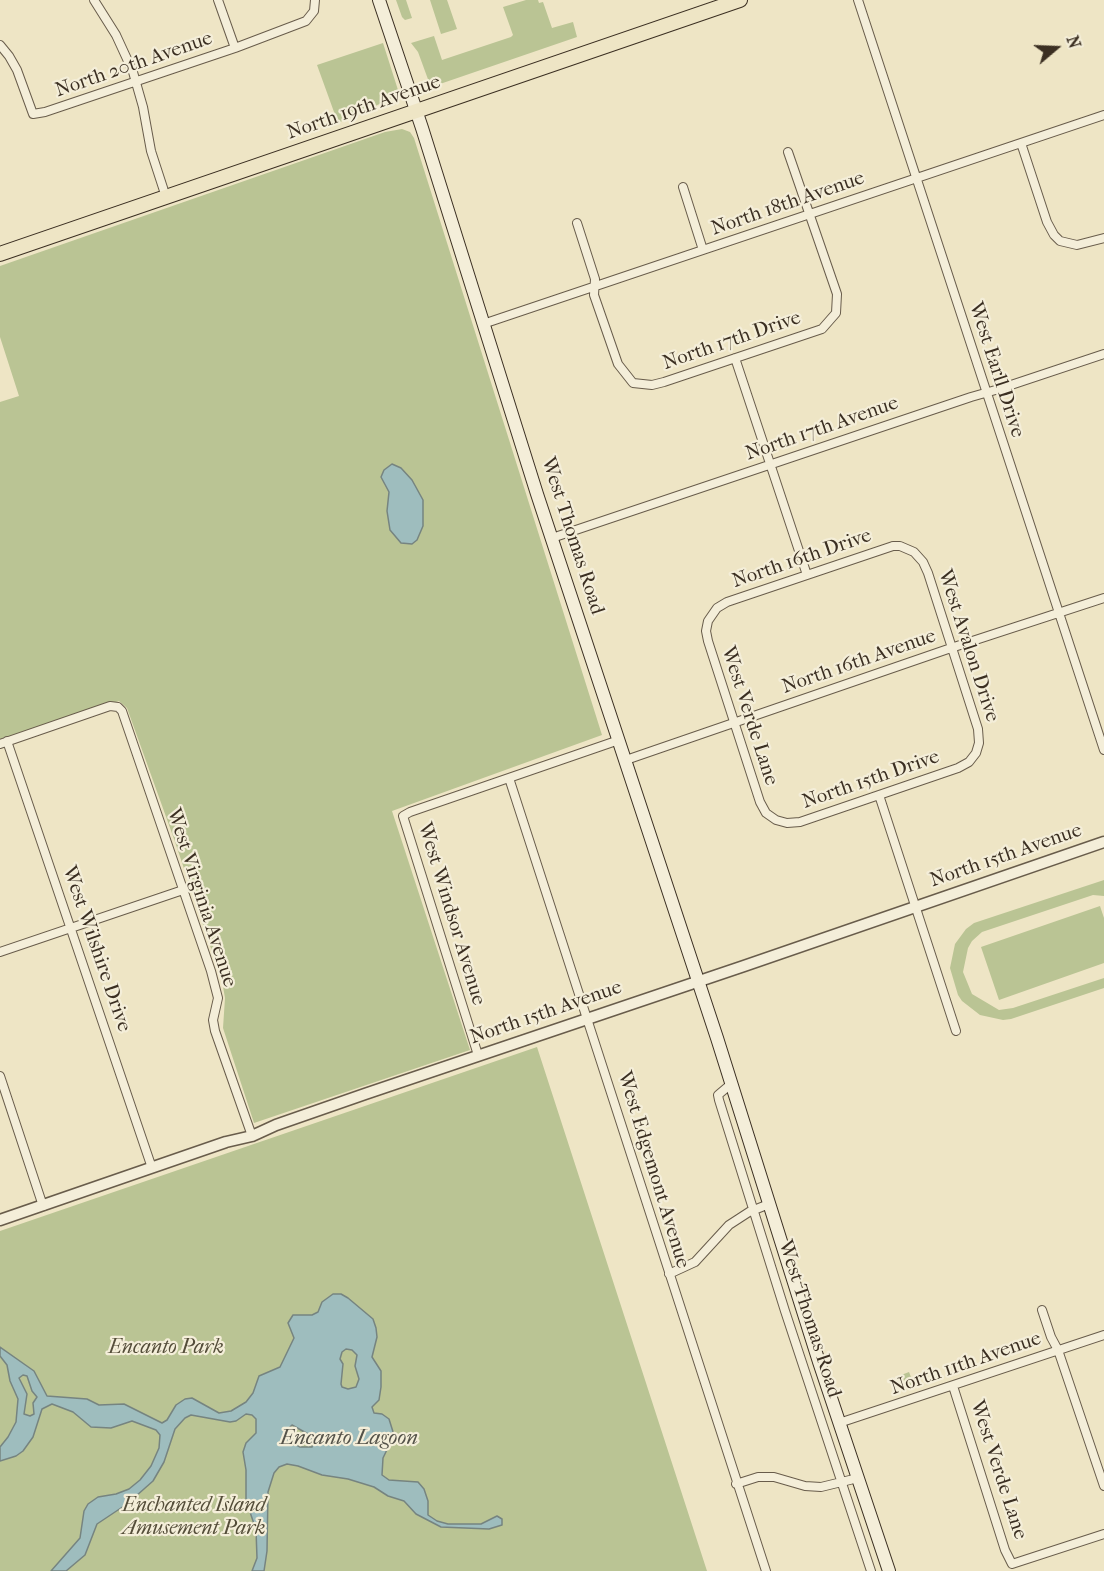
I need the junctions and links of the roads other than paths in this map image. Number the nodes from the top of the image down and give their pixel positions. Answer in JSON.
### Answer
{"nodes":[{"id":1,"x":94,"y":0,"type":"edge"},
{"id":2,"x":218,"y":0,"type":"edge"},
{"id":3,"x":315,"y":0,"type":"edge"},
{"id":4,"x":380,"y":0,"type":"edge"},
{"id":5,"x":740,"y":0,"type":"edge"},
{"id":6,"x":858,"y":0,"type":"edge"},
{"id":7,"x":0,"y":45,"type":"edge"},
{"id":8,"x":235,"y":48,"type":"junction"},
{"id":9,"x":136,"y":81,"type":"junction"},
{"id":10,"x":416,"y":110,"type":"junction"},
{"id":11,"x":1104,"y":115,"type":"edge"},
{"id":12,"x":1020,"y":143,"type":"junction"},
{"id":13,"x":788,"y":152,"type":"dead end"},
{"id":14,"x":916,"y":178,"type":"junction"},
{"id":15,"x":682,"y":187,"type":"dead end"},
{"id":16,"x":166,"y":197,"type":"junction"},
{"id":17,"x":809,"y":214,"type":"junction"},
{"id":18,"x":577,"y":223,"type":"dead end"},
{"id":19,"x":1104,"y":238,"type":"edge"},
{"id":20,"x":703,"y":250,"type":"junction"},
{"id":21,"x":0,"y":254,"type":"edge"},
{"id":22,"x":595,"y":286,"type":"junction"},
{"id":23,"x":483,"y":324,"type":"junction"},
{"id":24,"x":1104,"y":354,"type":"edge"},
{"id":25,"x":735,"y":358,"type":"junction"},
{"id":26,"x":986,"y":393,"type":"junction"},
{"id":27,"x":771,"y":464,"type":"junction"},
{"id":28,"x":552,"y":538,"type":"junction"},
{"id":29,"x":914,"y":552,"type":"joint"},
{"id":30,"x":807,"y":575,"type":"junction"},
{"id":31,"x":1104,"y":598,"type":"edge"},
{"id":32,"x":1058,"y":613,"type":"junction"},
{"id":33,"x":708,"y":621,"type":"joint"},
{"id":34,"x":951,"y":648,"type":"junction"},
{"id":35,"x":734,"y":722,"type":"junction"},
{"id":36,"x":619,"y":740,"type":"junction"},
{"id":37,"x":4,"y":742,"type":"edge"},
{"id":38,"x":1104,"y":750,"type":"edge"},
{"id":39,"x":976,"y":753,"type":"joint"},
{"id":40,"x":626,"y":760,"type":"junction"},
{"id":41,"x":509,"y":778,"type":"junction"},
{"id":42,"x":879,"y":795,"type":"junction"},
{"id":43,"x":772,"y":818,"type":"joint"},
{"id":44,"x":1104,"y":842,"type":"edge"},
{"id":45,"x":183,"y":890,"type":"junction"},
{"id":46,"x":915,"y":906,"type":"junction"},
{"id":47,"x":71,"y":928,"type":"junction"},
{"id":48,"x":0,"y":952,"type":"edge"},
{"id":49,"x":698,"y":981,"type":"junction"},
{"id":50,"x":587,"y":1018,"type":"junction"},
{"id":51,"x":956,"y":1031,"type":"dead end"},
{"id":52,"x":478,"y":1055,"type":"junction"},
{"id":53,"x":0,"y":1076,"type":"edge"},
{"id":54,"x":731,"y":1084,"type":"junction"},
{"id":55,"x":252,"y":1136,"type":"junction"},
{"id":56,"x":152,"y":1168,"type":"junction"},
{"id":57,"x":769,"y":1204,"type":"junction"},
{"id":58,"x":43,"y":1206,"type":"junction"},
{"id":59,"x":754,"y":1211,"type":"junction"},
{"id":60,"x":0,"y":1221,"type":"edge"},
{"id":61,"x":669,"y":1274,"type":"junction"},
{"id":62,"x":1042,"y":1310,"type":"dead end"},
{"id":63,"x":1104,"y":1335,"type":"edge"},
{"id":64,"x":1058,"y":1350,"type":"junction"},
{"id":65,"x":953,"y":1386,"type":"junction"},
{"id":66,"x":839,"y":1423,"type":"junction"},
{"id":67,"x":858,"y":1478,"type":"junction"},
{"id":68,"x":736,"y":1484,"type":"junction"},
{"id":69,"x":841,"y":1484,"type":"junction"},
{"id":70,"x":1104,"y":1486,"type":"edge"},
{"id":71,"x":1104,"y":1534,"type":"edge"},
{"id":72,"x":766,"y":1571,"type":"edge"},
{"id":73,"x":871,"y":1571,"type":"edge"},
{"id":74,"x":889,"y":1571,"type":"edge"}],
"edges":[{"from":1,"to":9,"type":"street"},
{"from":2,"to":8,"type":"street"},
{"from":3,"to":8,"type":"street","name":"North 20th Avenue"},
{"from":4,"to":10,"type":"main road","name":"West Thomas Road"},
{"from":5,"to":10,"type":"main road","name":"North 19th Avenue"},
{"from":6,"to":14,"type":"street","name":"West Earll Drive"},
{"from":7,"to":9,"type":"street","name":"North 20th Avenue"},
{"from":8,"to":9,"type":"street","name":"North 20th Avenue"},
{"from":9,"to":16,"type":"street"},
{"from":10,"to":16,"type":"main road","name":"North 19th Avenue"},
{"from":10,"to":23,"type":"main road","name":"West Thomas Road"},
{"from":11,"to":12,"type":"street","name":"North 18th Avenue"},
{"from":12,"to":14,"type":"street","name":"North 18th Avenue"},
{"from":12,"to":19,"type":"street"},
{"from":13,"to":17,"type":"street"},
{"from":14,"to":17,"type":"street","name":"North 18th Avenue"},
{"from":14,"to":26,"type":"street","name":"West Earll Drive"},
{"from":15,"to":20,"type":"street"},
{"from":16,"to":21,"type":"main road","name":"North 19th Avenue"},
{"from":17,"to":20,"type":"street","name":"North 18th Avenue"},
{"from":17,"to":25,"type":"street","name":"North 17th Drive"},
{"from":18,"to":22,"type":"street"},
{"from":20,"to":22,"type":"street","name":"North 18th Avenue"},
{"from":22,"to":23,"type":"street","name":"North 18th Avenue"},
{"from":22,"to":25,"type":"street","name":"North 17th Drive"},
{"from":23,"to":28,"type":"main road","name":"West Thomas Road"},
{"from":24,"to":26,"type":"street","name":"North 17th Avenue"},
{"from":25,"to":27,"type":"street"},
{"from":26,"to":27,"type":"street","name":"North 17th Avenue"},
{"from":26,"to":32,"type":"street","name":"West Earll Drive"},
{"from":27,"to":28,"type":"street","name":"North 17th Avenue"},
{"from":27,"to":30,"type":"street"},
{"from":28,"to":36,"type":"main road","name":"West Thomas Road"},
{"from":29,"to":30,"type":"street","name":"North 16th Drive"},
{"from":29,"to":34,"type":"street","name":"West Avalon Drive"},
{"from":30,"to":33,"type":"street","name":"North 16th Drive"},
{"from":31,"to":32,"type":"street","name":"North 16th Avenue"},
{"from":32,"to":34,"type":"street","name":"North 16th Avenue"},
{"from":32,"to":38,"type":"street","name":"West Earll Drive"},
{"from":33,"to":35,"type":"street","name":"West Verde Lane"},
{"from":34,"to":35,"type":"street","name":"North 16th Avenue"},
{"from":34,"to":39,"type":"street","name":"West Avalon Drive"},
{"from":35,"to":40,"type":"street","name":"North 16th Avenue"},
{"from":35,"to":43,"type":"street","name":"West Verde Lane"},
{"from":36,"to":40,"type":"main road","name":"West Thomas Road"},
{"from":36,"to":41,"type":"street"},
{"from":37,"to":45,"type":"street","name":"West Virginia Avenue"},
{"from":37,"to":47,"type":"street","name":"West Wilshire Drive"},
{"from":39,"to":42,"type":"street","name":"North 15th Drive"},
{"from":40,"to":49,"type":"main road","name":"West Thomas Road"},
{"from":41,"to":50,"type":"street","name":"West Edgemont Avenue"},
{"from":41,"to":52,"type":"street","name":"West Windsor Avenue"},
{"from":42,"to":43,"type":"street","name":"North 15th Drive"},
{"from":42,"to":46,"type":"street"},
{"from":44,"to":46,"type":"street","name":"North 15th Avenue"},
{"from":45,"to":47,"type":"street"},
{"from":45,"to":55,"type":"street","name":"West Virginia Avenue"},
{"from":46,"to":49,"type":"street","name":"North 15th Avenue"},
{"from":46,"to":51,"type":"street"},
{"from":47,"to":48,"type":"street"},
{"from":47,"to":56,"type":"street","name":"West Wilshire Drive"},
{"from":49,"to":50,"type":"street","name":"North 15th Avenue"},
{"from":49,"to":54,"type":"main road","name":"West Thomas Road"},
{"from":50,"to":52,"type":"street","name":"North 15th Avenue"},
{"from":50,"to":61,"type":"street","name":"West Edgemont Avenue"},
{"from":52,"to":55,"type":"street","name":"North 15th Avenue"},
{"from":53,"to":58,"type":"street"},
{"from":54,"to":57,"type":"main road","name":"West Thomas Road"},
{"from":54,"to":59,"type":"street","name":"West Thomas Road"},
{"from":55,"to":56,"type":"street","name":"North 15th Avenue"},
{"from":56,"to":58,"type":"street","name":"North 15th Avenue"},
{"from":57,"to":59,"type":"street"},
{"from":57,"to":66,"type":"main road","name":"West Thomas Road"},
{"from":58,"to":60,"type":"street","name":"North 15th Avenue"},
{"from":59,"to":61,"type":"street"},
{"from":59,"to":69,"type":"street","name":"West Thomas Road"},
{"from":61,"to":68,"type":"street","name":"West Edgemont Avenue"},
{"from":62,"to":64,"type":"street"},
{"from":63,"to":64,"type":"street","name":"North 11th Avenue"},
{"from":64,"to":65,"type":"street","name":"North 11th Avenue"},
{"from":64,"to":70,"type":"street"},
{"from":65,"to":66,"type":"street","name":"North 11th Avenue"},
{"from":65,"to":71,"type":"street","name":"West Verde Lane"},
{"from":66,"to":67,"type":"main road","name":"West Thomas Road"},
{"from":67,"to":69,"type":"street"},
{"from":67,"to":74,"type":"main road","name":"West Thomas Road"},
{"from":68,"to":69,"type":"street"},
{"from":68,"to":72,"type":"street","name":"West Edgemont Avenue"},
{"from":69,"to":73,"type":"street","name":"West Thomas Road"}]}
